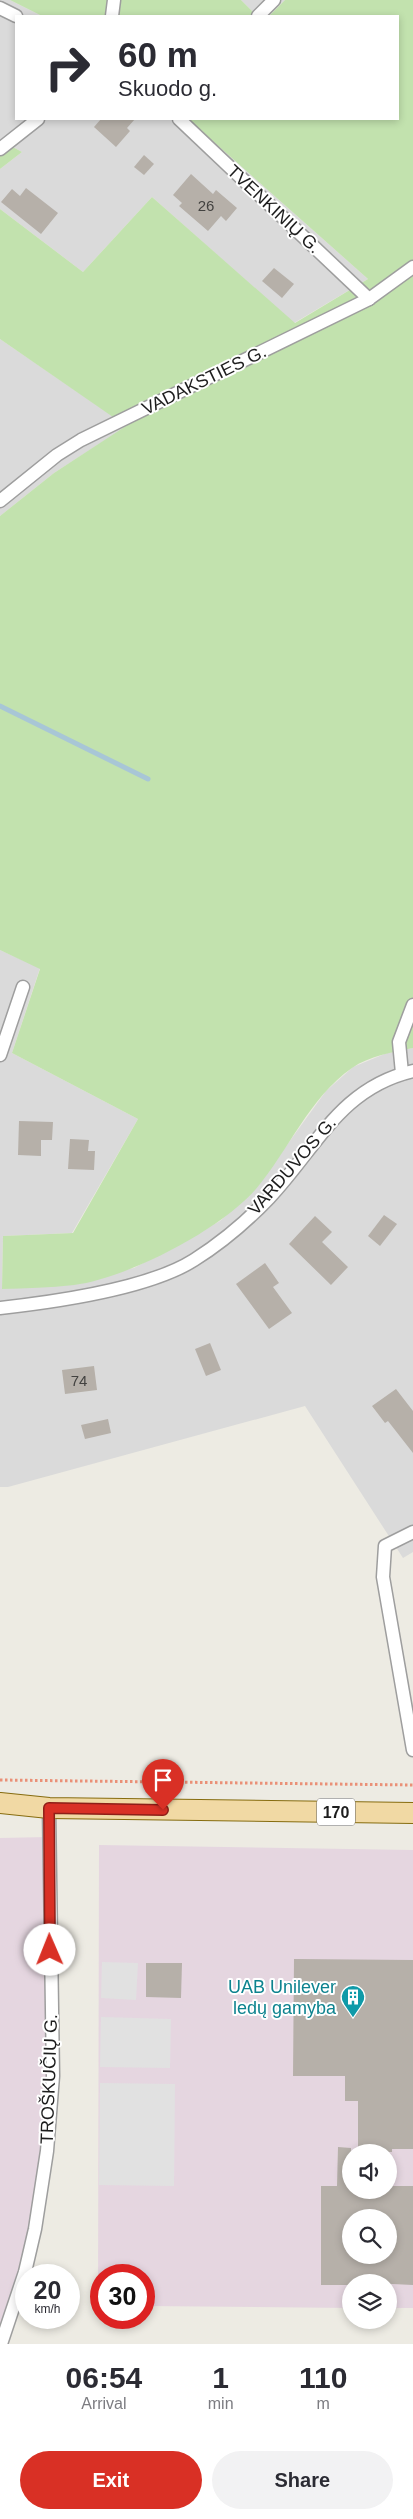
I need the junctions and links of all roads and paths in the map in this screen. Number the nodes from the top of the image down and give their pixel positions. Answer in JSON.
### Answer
{"nodes":[{"id":1,"x":114,"y":0,"type":"edge"},
{"id":2,"x":274,"y":0,"type":"edge"},
{"id":3,"x":0,"y":8,"type":"edge"},
{"id":4,"x":112,"y":15,"type":"edge"},
{"id":5,"x":259,"y":15,"type":"edge"},
{"id":6,"x":15,"y":16,"type":"edge"},
{"id":7,"x":37,"y":120,"type":"edge"},
{"id":8,"x":180,"y":120,"type":"edge"},
{"id":9,"x":0,"y":149,"type":"edge"},
{"id":10,"x":413,"y":267,"type":"edge"},
{"id":11,"x":369,"y":299,"type":"junction"},
{"id":12,"x":0,"y":501,"type":"edge"},
{"id":13,"x":23,"y":987,"type":"dead end"},
{"id":14,"x":413,"y":1005,"type":"edge"},
{"id":15,"x":0,"y":1055,"type":"edge"},
{"id":16,"x":407,"y":1072,"type":"edge"},
{"id":17,"x":0,"y":1308,"type":"edge"},
{"id":18,"x":413,"y":1532,"type":"edge"},
{"id":19,"x":413,"y":1750,"type":"edge"},
{"id":20,"x":0,"y":1780,"type":"edge"},
{"id":21,"x":413,"y":1785,"type":"edge"},
{"id":22,"x":0,"y":1802,"type":"edge"},
{"id":23,"x":49,"y":1808,"type":"junction"},
{"id":24,"x":0,"y":1813,"type":"edge"},
{"id":25,"x":413,"y":1813,"type":"edge"},
{"id":26,"x":1,"y":2344,"type":"edge"}],
"edges":[{"from":1,"to":4,"type":"street"},
{"from":2,"to":5,"type":"street"},
{"from":3,"to":6,"type":"street"},
{"from":7,"to":9,"type":"street"},
{"from":8,"to":11,"type":"street","name":"TVENKINIŲ G."},
{"from":10,"to":11,"type":"street","name":"VADAKSTIES G."},
{"from":11,"to":12,"type":"street","name":"VADAKSTIES G."},
{"from":13,"to":15,"type":"street"},
{"from":14,"to":16,"type":"street"},
{"from":16,"to":17,"type":"street","name":"VARDUVOS G."},
{"from":18,"to":19,"type":"street"},
{"from":20,"to":21,"type":"path"},
{"from":22,"to":23,"type":"main road","number":"170"},
{"from":23,"to":24,"type":"main road","number":"170"},
{"from":23,"to":25,"type":"main road","number":"170"},
{"from":23,"to":26,"type":"street","name":"TROŠKUČIŲ G."}]}
